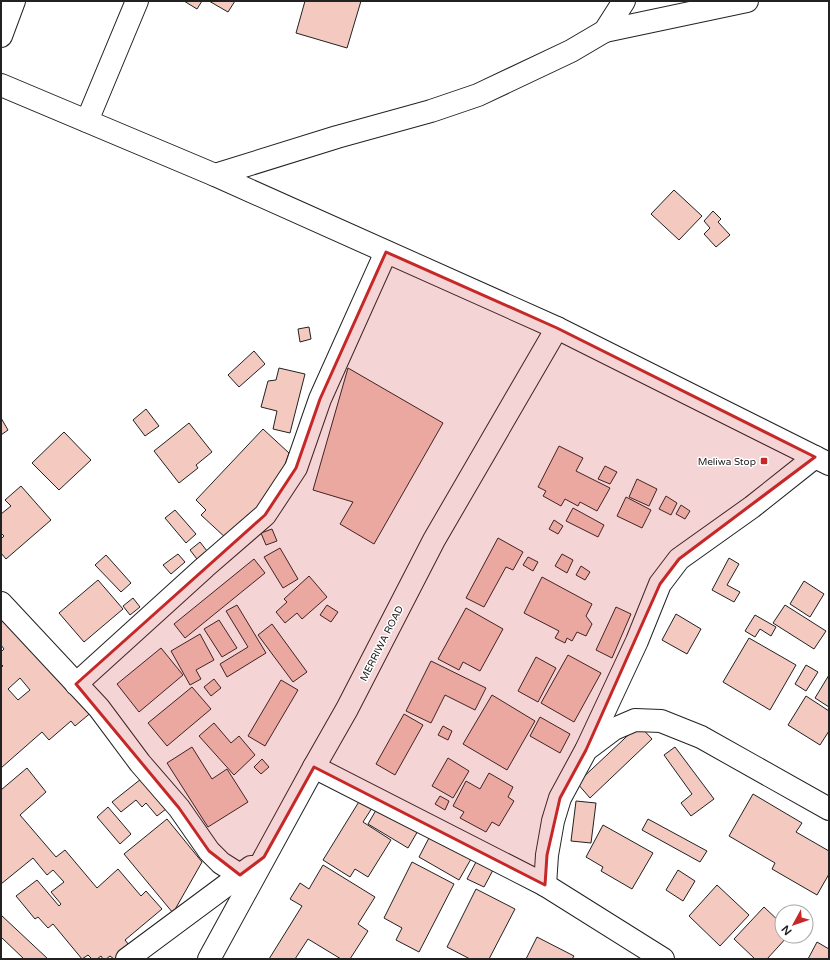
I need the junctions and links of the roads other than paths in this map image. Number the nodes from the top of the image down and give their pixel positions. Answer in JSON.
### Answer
{"nodes":[{"id":1,"x":14,"y":1,"type":"edge"},
{"id":2,"x":137,"y":1,"type":"edge"},
{"id":3,"x":624,"y":1,"type":"edge"},
{"id":4,"x":747,"y":1,"type":"edge"},
{"id":5,"x":605,"y":31,"type":"junction"},
{"id":6,"x":1,"y":36,"type":"edge"},
{"id":7,"x":1,"y":85,"type":"edge"},
{"id":8,"x":87,"y":121,"type":"junction"},
{"id":9,"x":215,"y":174,"type":"junction"},
{"id":10,"x":386,"y":252,"type":"junction"},
{"id":11,"x":557,"y":328,"type":"junction"},
{"id":12,"x":822,"y":460,"type":"edge"},
{"id":13,"x":1,"y":603,"type":"edge"},
{"id":14,"x":76,"y":684,"type":"junction"},
{"id":15,"x":586,"y":750,"type":"junction"},
{"id":16,"x":314,"y":767,"type":"junction"},
{"id":17,"x":829,"y":809,"type":"edge"},
{"id":18,"x":264,"y":857,"type":"junction"},
{"id":19,"x":240,"y":875,"type":"junction"},
{"id":20,"x":545,"y":885,"type":"junction"},
{"id":21,"x":127,"y":959,"type":"edge"},
{"id":22,"x":209,"y":959,"type":"edge"},
{"id":23,"x":663,"y":959,"type":"edge"}],
"edges":[{"from":1,"to":6,"type":"main road"},
{"from":2,"to":8,"type":"main road"},
{"from":3,"to":5,"type":"main road"},
{"from":4,"to":5,"type":"main road"},
{"from":5,"to":9,"type":"main road"},
{"from":7,"to":8,"type":"main road"},
{"from":8,"to":9,"type":"main road"},
{"from":9,"to":10,"type":"main road"},
{"from":10,"to":11,"type":"main road"},
{"from":10,"to":14,"type":"main road"},
{"from":11,"to":12,"type":"main road"},
{"from":11,"to":16,"type":"main road","name":"MERRIWA ROAD"},
{"from":12,"to":15,"type":"main road"},
{"from":13,"to":14,"type":"main road"},
{"from":14,"to":19,"type":"main road"},
{"from":15,"to":17,"type":"main road"},
{"from":15,"to":20,"type":"main road"},
{"from":16,"to":18,"type":"main road","name":"MERRIWA ROAD"},
{"from":16,"to":20,"type":"main road"},
{"from":18,"to":19,"type":"main road"},
{"from":18,"to":22,"type":"main road","name":"MERRIWA ROAD"},
{"from":19,"to":21,"type":"main road"},
{"from":20,"to":23,"type":"main road"}]}
